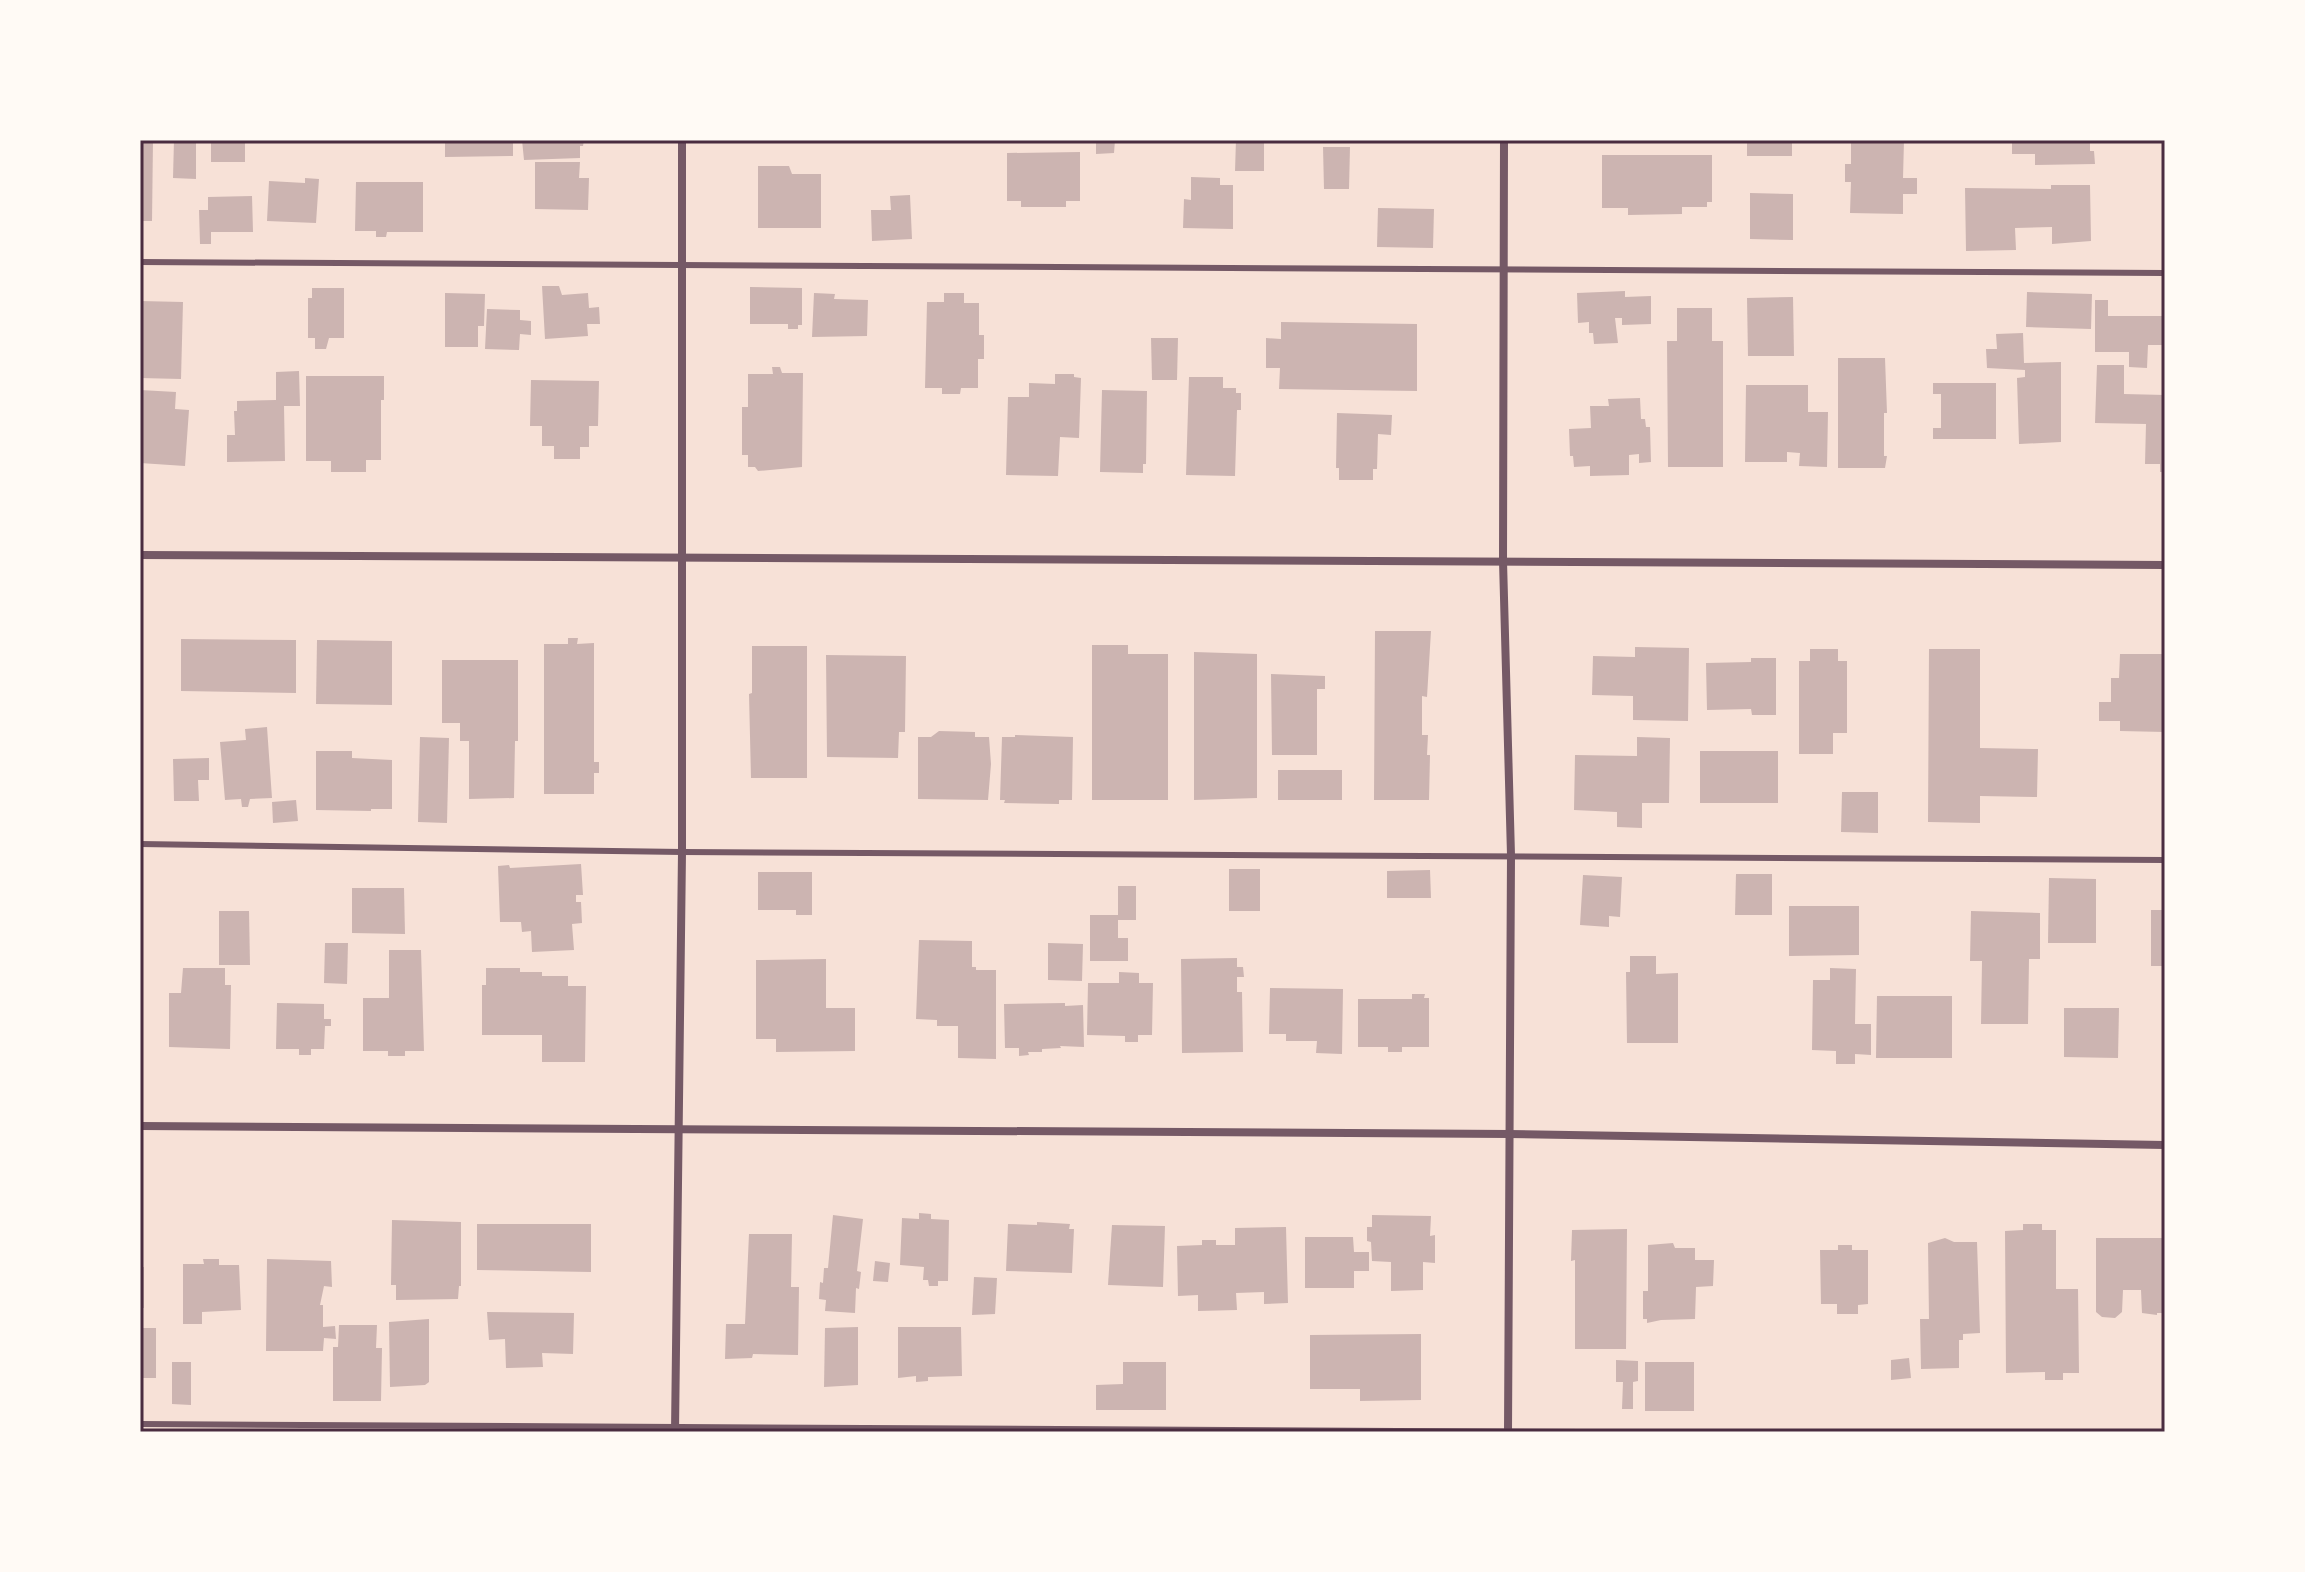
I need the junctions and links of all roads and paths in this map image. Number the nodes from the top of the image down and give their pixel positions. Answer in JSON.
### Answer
{"nodes":[{"id":1,"x":682,"y":140,"type":"edge"},
{"id":2,"x":1504,"y":140,"type":"edge"},
{"id":3,"x":140,"y":262,"type":"edge"},
{"id":4,"x":683,"y":266,"type":"junction"},
{"id":5,"x":1503,"y":269,"type":"junction"},
{"id":6,"x":2165,"y":273,"type":"edge"},
{"id":7,"x":140,"y":555,"type":"edge"},
{"id":8,"x":683,"y":556,"type":"junction"},
{"id":9,"x":1503,"y":561,"type":"junction"},
{"id":10,"x":2165,"y":565,"type":"edge"},
{"id":11,"x":140,"y":844,"type":"edge"},
{"id":12,"x":682,"y":852,"type":"junction"},
{"id":13,"x":1511,"y":855,"type":"junction"},
{"id":14,"x":2165,"y":860,"type":"edge"},
{"id":15,"x":140,"y":1126,"type":"edge"},
{"id":16,"x":680,"y":1129,"type":"junction"},
{"id":17,"x":1509,"y":1134,"type":"junction"},
{"id":18,"x":2165,"y":1145,"type":"edge"},
{"id":19,"x":140,"y":1424,"type":"edge"},
{"id":20,"x":675,"y":1430,"type":"edge"},
{"id":21,"x":1508,"y":1432,"type":"edge"},
{"id":22,"x":1581,"y":1432,"type":"edge"}],
"edges":[{"from":1,"to":4,"type":"street"},
{"from":2,"to":5,"type":"street"},
{"from":3,"to":4,"type":"lane"},
{"from":4,"to":5,"type":"lane"},
{"from":4,"to":8,"type":"street"},
{"from":5,"to":6,"type":"lane"},
{"from":5,"to":9,"type":"street"},
{"from":7,"to":8,"type":"street"},
{"from":8,"to":9,"type":"street"},
{"from":8,"to":12,"type":"street"},
{"from":9,"to":10,"type":"street"},
{"from":9,"to":13,"type":"street"},
{"from":11,"to":12,"type":"lane"},
{"from":12,"to":13,"type":"lane"},
{"from":12,"to":16,"type":"street"},
{"from":13,"to":14,"type":"lane"},
{"from":13,"to":17,"type":"street"},
{"from":15,"to":16,"type":"street"},
{"from":16,"to":17,"type":"street"},
{"from":16,"to":20,"type":"street"},
{"from":17,"to":18,"type":"street"},
{"from":17,"to":21,"type":"street"},
{"from":19,"to":20,"type":"lane"},
{"from":20,"to":21,"type":"lane"},
{"from":21,"to":22,"type":"lane"}]}
